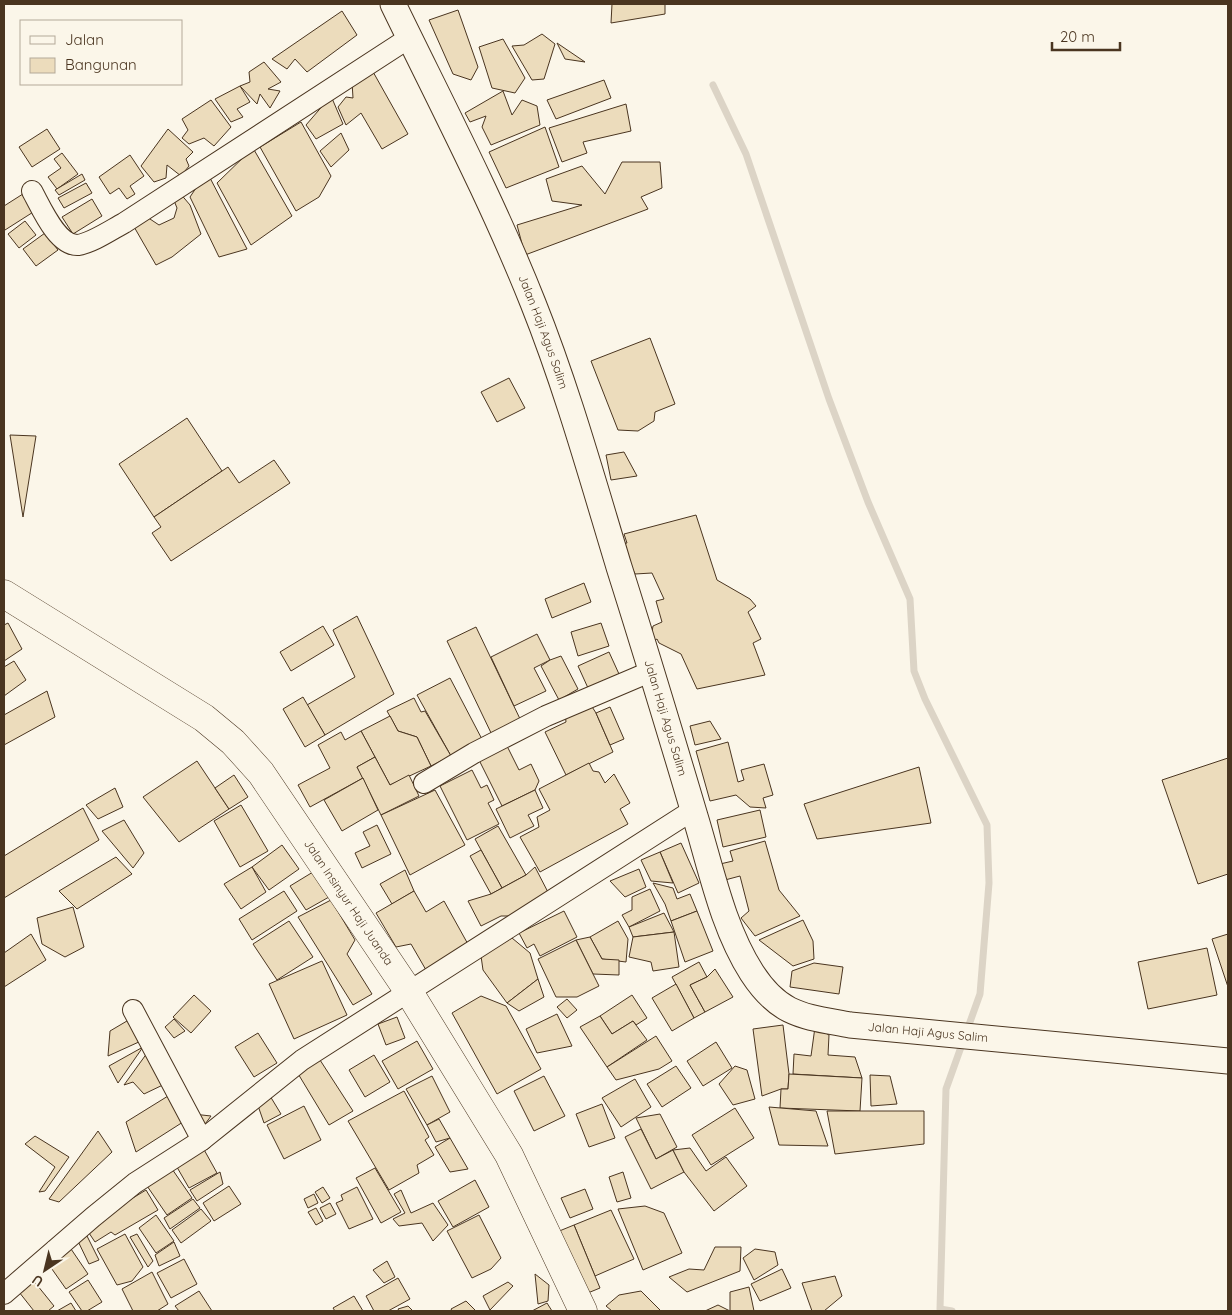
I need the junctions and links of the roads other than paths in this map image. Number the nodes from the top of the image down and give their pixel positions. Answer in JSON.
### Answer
{"nodes":[{"id":1,"x":393,"y":4,"type":"edge"},
{"id":2,"x":409,"y":38,"type":"junction"},
{"id":3,"x":32,"y":191,"type":"dead end"},
{"id":4,"x":4,"y":594,"type":"edge"},
{"id":5,"x":652,"y":671,"type":"junction"},
{"id":6,"x":424,"y":783,"type":"dead end"},
{"id":7,"x":693,"y":810,"type":"junction"},
{"id":8,"x":409,"y":992,"type":"junction"},
{"id":9,"x":133,"y":1010,"type":"dead end"},
{"id":10,"x":1228,"y":1061,"type":"edge"},
{"id":11,"x":202,"y":1140,"type":"junction"},
{"id":12,"x":4,"y":1294,"type":"edge"},
{"id":13,"x":583,"y":1311,"type":"edge"}],
"edges":[{"from":1,"to":2,"type":"street","name":"Jalan Haji Agus Salim"},
{"from":2,"to":3,"type":"street"},
{"from":2,"to":5,"type":"street","name":"Jalan Haji Agus Salim"},
{"from":4,"to":8,"type":"main road","name":"Jalan Insinyur Haji Juanda"},
{"from":5,"to":6,"type":"street"},
{"from":5,"to":7,"type":"street","name":"Jalan Haji Agus Salim"},
{"from":7,"to":8,"type":"street"},
{"from":7,"to":10,"type":"street","name":"Jalan Haji Agus Salim"},
{"from":8,"to":11,"type":"street"},
{"from":8,"to":13,"type":"main road","name":"Jalan Insinyur Haji Juanda"},
{"from":9,"to":11,"type":"street"},
{"from":11,"to":12,"type":"street"}]}
